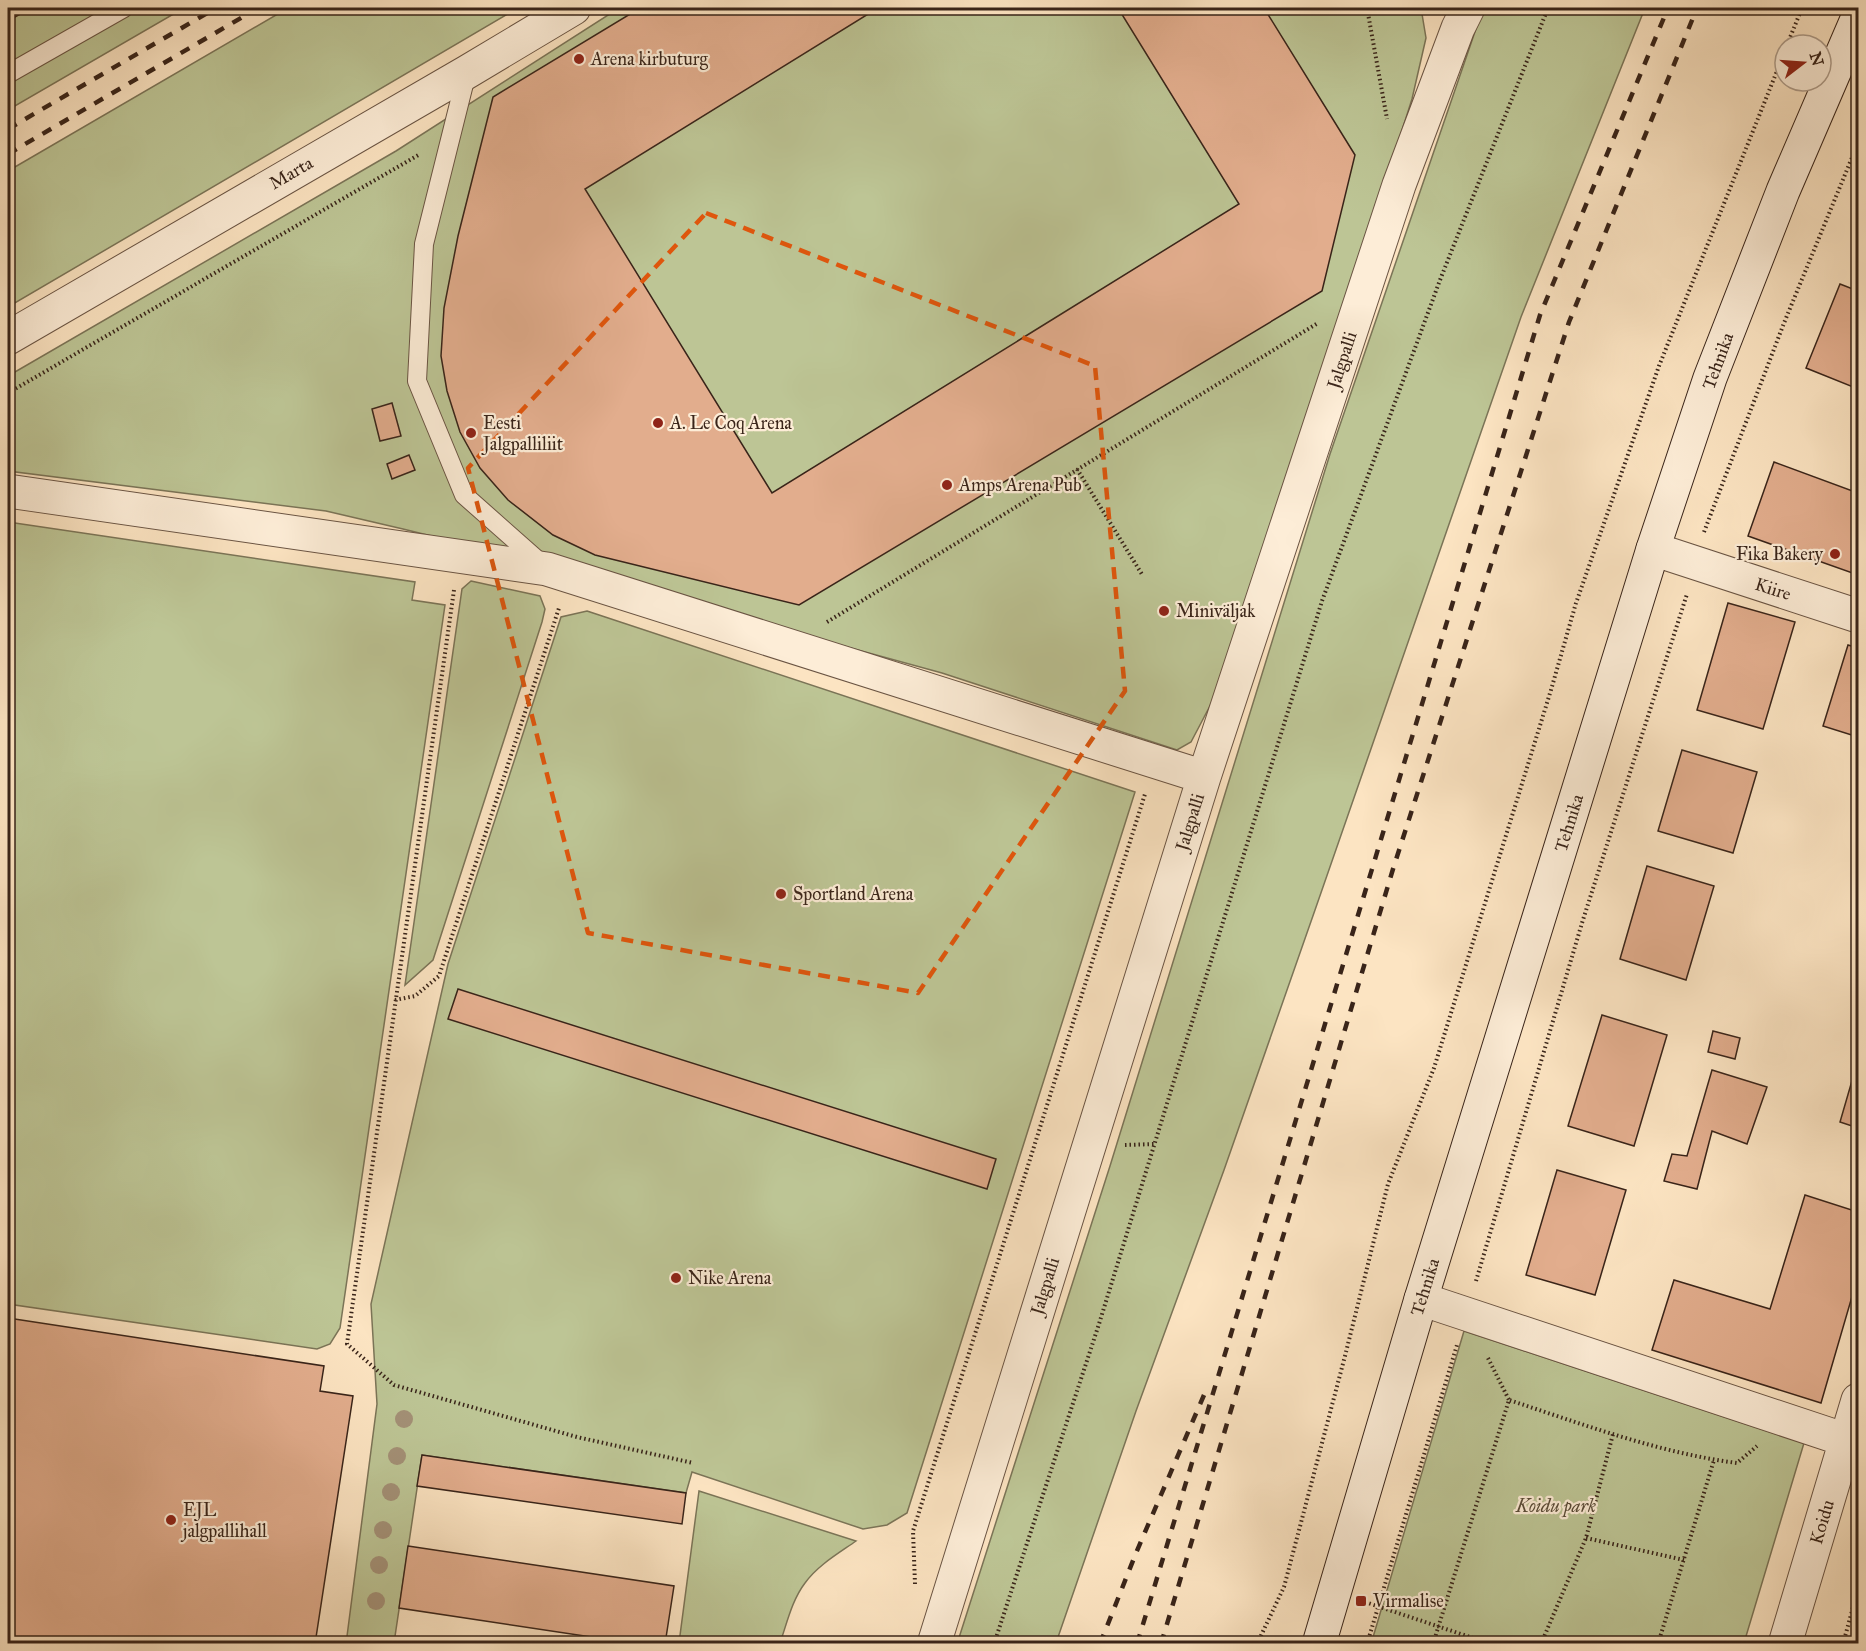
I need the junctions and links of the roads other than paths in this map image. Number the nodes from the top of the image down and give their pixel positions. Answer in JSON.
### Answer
{"nodes":[{"id":1,"x":124,"y":8,"type":"edge"},
{"id":2,"x":573,"y":8,"type":"edge"},
{"id":3,"x":1459,"y":14,"type":"edge"},
{"id":4,"x":1858,"y":17,"type":"edge"},
{"id":5,"x":467,"y":72,"type":"junction"},
{"id":6,"x":8,"y":74,"type":"edge"},
{"id":7,"x":8,"y":338,"type":"edge"},
{"id":8,"x":8,"y":491,"type":"edge"},
{"id":9,"x":1653,"y":549,"type":"junction"},
{"id":10,"x":558,"y":572,"type":"junction"},
{"id":11,"x":1858,"y":616,"type":"edge"},
{"id":12,"x":1204,"y":777,"type":"junction"},
{"id":13,"x":1421,"y":1299,"type":"junction"},
{"id":14,"x":1858,"y":1400,"type":"edge"},
{"id":15,"x":1852,"y":1442,"type":"edge"},
{"id":16,"x":934,"y":1644,"type":"edge"},
{"id":17,"x":1319,"y":1644,"type":"edge"},
{"id":18,"x":1785,"y":1644,"type":"edge"}],
"edges":[{"from":1,"to":6,"type":"lane"},
{"from":2,"to":5,"type":"street","name":"Marta"},
{"from":3,"to":12,"type":"street","name":"Jalgpalli"},
{"from":4,"to":9,"type":"street","name":"Tehnika"},
{"from":5,"to":7,"type":"street","name":"Marta"},
{"from":5,"to":10,"type":"lane"},
{"from":8,"to":10,"type":"street"},
{"from":9,"to":11,"type":"street","name":"Kiire"},
{"from":9,"to":13,"type":"street","name":"Tehnika"},
{"from":10,"to":12,"type":"street"},
{"from":12,"to":16,"type":"street","name":"Jalgpalli"},
{"from":13,"to":15,"type":"street"},
{"from":13,"to":17,"type":"street","name":"Tehnika"},
{"from":14,"to":15,"type":"street","name":"Koidu"},
{"from":15,"to":18,"type":"street","name":"Koidu"}]}
